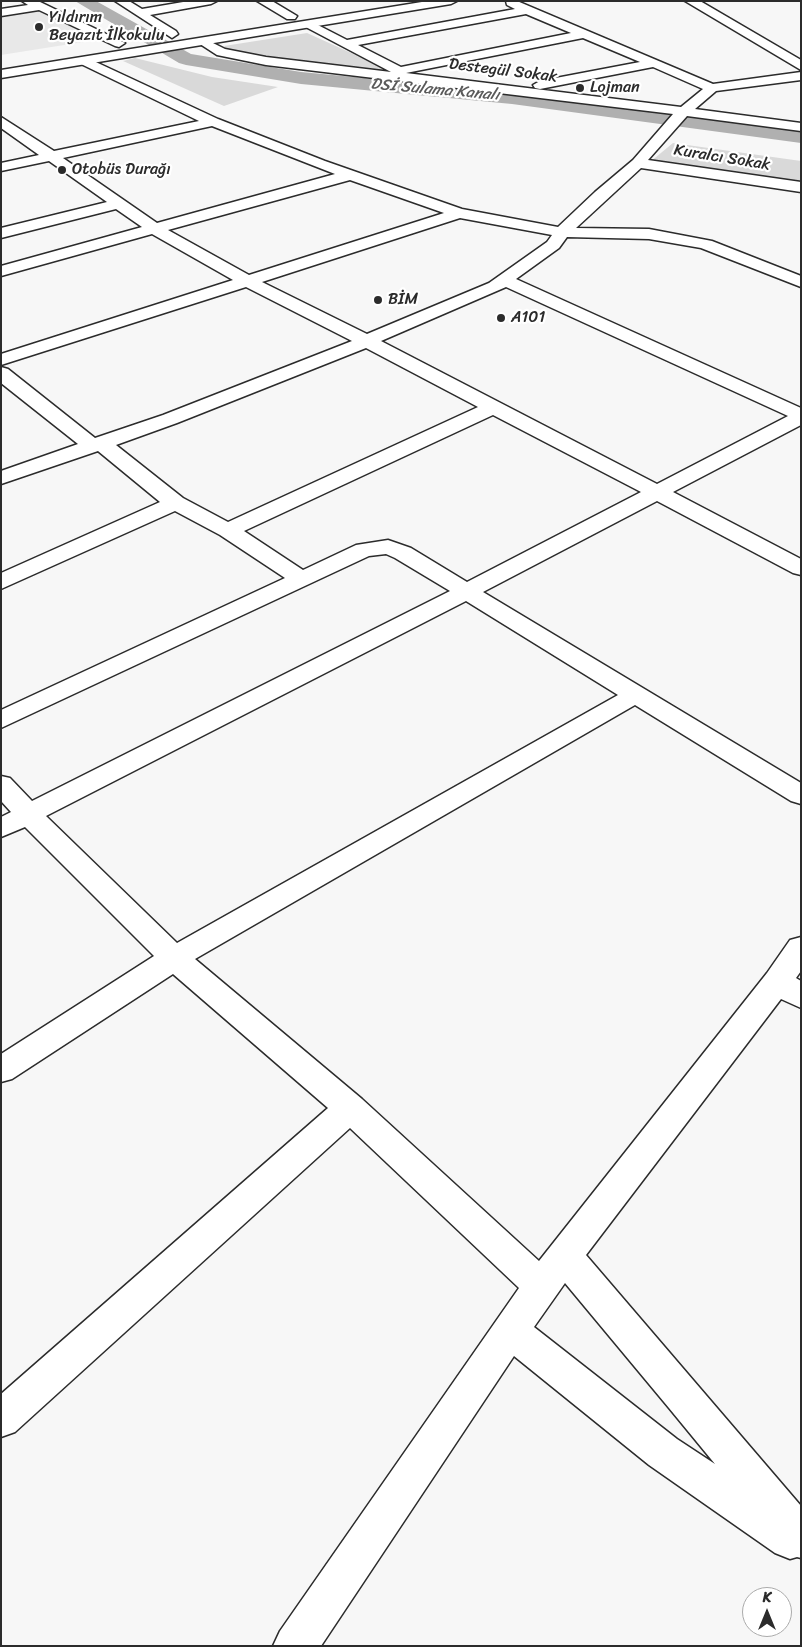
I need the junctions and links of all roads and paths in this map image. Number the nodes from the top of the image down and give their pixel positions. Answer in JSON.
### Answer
{"nodes":[{"id":1,"x":121,"y":1,"type":"edge"},
{"id":2,"x":211,"y":1,"type":"edge"},
{"id":3,"x":263,"y":1,"type":"edge"},
{"id":4,"x":384,"y":1,"type":"edge"},
{"id":5,"x":451,"y":1,"type":"edge"},
{"id":6,"x":506,"y":1,"type":"edge"},
{"id":7,"x":690,"y":1,"type":"edge"},
{"id":8,"x":33,"y":4,"type":"edge"},
{"id":9,"x":527,"y":10,"type":"junction"},
{"id":10,"x":1,"y":12,"type":"edge"},
{"id":11,"x":140,"y":13,"type":"junction"},
{"id":12,"x":291,"y":16,"type":"junction"},
{"id":13,"x":308,"y":25,"type":"junction"},
{"id":14,"x":170,"y":34,"type":"junction"},
{"id":15,"x":583,"y":34,"type":"junction"},
{"id":16,"x":203,"y":42,"type":"junction"},
{"id":17,"x":119,"y":43,"type":"junction"},
{"id":18,"x":346,"y":44,"type":"junction"},
{"id":19,"x":1,"y":61,"type":"edge"},
{"id":20,"x":85,"y":62,"type":"junction"},
{"id":21,"x":656,"y":63,"type":"junction"},
{"id":22,"x":801,"y":66,"type":"edge"},
{"id":23,"x":399,"y":71,"type":"junction"},
{"id":24,"x":1,"y":74,"type":"edge"},
{"id":25,"x":801,"y":76,"type":"edge"},
{"id":26,"x":441,"y":81,"type":"junction"},
{"id":27,"x":712,"y":88,"type":"junction"},
{"id":28,"x":532,"y":92,"type":"junction"},
{"id":29,"x":682,"y":115,"type":"junction"},
{"id":30,"x":1,"y":121,"type":"edge"},
{"id":31,"x":213,"y":122,"type":"junction"},
{"id":32,"x":801,"y":128,"type":"edge"},
{"id":33,"x":49,"y":156,"type":"junction"},
{"id":34,"x":638,"y":163,"type":"junction"},
{"id":35,"x":1,"y":167,"type":"edge"},
{"id":36,"x":350,"y":175,"type":"junction"},
{"id":37,"x":762,"y":182,"type":"junction"},
{"id":38,"x":801,"y":187,"type":"edge"},
{"id":39,"x":801,"y":196,"type":"edge"},
{"id":40,"x":119,"y":204,"type":"junction"},
{"id":41,"x":459,"y":213,"type":"junction"},
{"id":42,"x":153,"y":228,"type":"junction"},
{"id":43,"x":562,"y":232,"type":"junction"},
{"id":44,"x":1,"y":233,"type":"edge"},
{"id":45,"x":1,"y":271,"type":"edge"},
{"id":46,"x":504,"y":280,"type":"junction"},
{"id":47,"x":247,"y":281,"type":"junction"},
{"id":48,"x":801,"y":282,"type":"edge"},
{"id":49,"x":368,"y":342,"type":"junction"},
{"id":50,"x":1,"y":360,"type":"edge"},
{"id":51,"x":1,"y":374,"type":"edge"},
{"id":52,"x":494,"y":408,"type":"junction"},
{"id":53,"x":801,"y":416,"type":"edge"},
{"id":54,"x":97,"y":444,"type":"junction"},
{"id":55,"x":1,"y":478,"type":"edge"},
{"id":56,"x":654,"y":492,"type":"junction"},
{"id":57,"x":175,"y":503,"type":"junction"},
{"id":58,"x":228,"y":530,"type":"junction"},
{"id":59,"x":801,"y":568,"type":"edge"},
{"id":60,"x":301,"y":579,"type":"junction"},
{"id":61,"x":1,"y":582,"type":"edge"},
{"id":62,"x":466,"y":592,"type":"junction"},
{"id":63,"x":638,"y":694,"type":"junction"},
{"id":64,"x":1,"y":720,"type":"edge"},
{"id":65,"x":1,"y":784,"type":"edge"},
{"id":66,"x":801,"y":795,"type":"edge"},
{"id":67,"x":15,"y":821,"type":"edge"},
{"id":68,"x":801,"y":948,"type":"edge"},
{"id":69,"x":174,"y":958,"type":"junction"},
{"id":70,"x":790,"y":989,"type":"edge"},
{"id":71,"x":1,"y":1070,"type":"edge"},
{"id":72,"x":350,"y":1108,"type":"junction"},
{"id":73,"x":564,"y":1256,"type":"junction"},
{"id":74,"x":541,"y":1286,"type":"junction"},
{"id":75,"x":511,"y":1331,"type":"junction"},
{"id":76,"x":1,"y":1419,"type":"edge"},
{"id":77,"x":801,"y":1538,"type":"edge"},
{"id":78,"x":801,"y":1546,"type":"edge"},
{"id":79,"x":296,"y":1646,"type":"edge"}],
"edges":[{"from":1,"to":11,"type":"street"},
{"from":2,"to":11,"type":"street"},
{"from":3,"to":12,"type":"street"},
{"from":4,"to":12,"type":"street"},
{"from":5,"to":13,"type":"street"},
{"from":6,"to":9,"type":"street"},
{"from":7,"to":22,"type":"street"},
{"from":8,"to":10,"type":"street"},
{"from":8,"to":17,"type":"street"},
{"from":9,"to":15,"type":"street"},
{"from":9,"to":18,"type":"street"},
{"from":11,"to":14,"type":"street"},
{"from":12,"to":14,"type":"street"},
{"from":13,"to":16,"type":"street"},
{"from":13,"to":18,"type":"street"},
{"from":14,"to":17,"type":"street"},
{"from":15,"to":21,"type":"street"},
{"from":15,"to":23,"type":"street"},
{"from":16,"to":20,"type":"street"},
{"from":16,"to":26,"type":"street","name":"Destegül Sokak"},
{"from":17,"to":19,"type":"street"},
{"from":18,"to":23,"type":"street"},
{"from":20,"to":24,"type":"street"},
{"from":20,"to":31,"type":"street"},
{"from":21,"to":27,"type":"street"},
{"from":21,"to":28,"type":"street"},
{"from":23,"to":26,"type":"street"},
{"from":25,"to":27,"type":"street"},
{"from":26,"to":28,"type":"street","name":"Destegül Sokak"},
{"from":27,"to":29,"type":"street"},
{"from":28,"to":29,"type":"street","name":"Destegül Sokak"},
{"from":29,"to":32,"type":"street","name":"Destegül Sokak"},
{"from":29,"to":34,"type":"street"},
{"from":30,"to":33,"type":"street"},
{"from":31,"to":33,"type":"street"},
{"from":31,"to":36,"type":"street"},
{"from":33,"to":35,"type":"street"},
{"from":33,"to":40,"type":"street"},
{"from":34,"to":37,"type":"street","name":"Kuralcı Sokak"},
{"from":34,"to":43,"type":"street"},
{"from":36,"to":41,"type":"street"},
{"from":36,"to":42,"type":"street"},
{"from":37,"to":38,"type":"street","name":"Kuralcı Sokak"},
{"from":37,"to":39,"type":"street"},
{"from":40,"to":42,"type":"street"},
{"from":40,"to":44,"type":"street"},
{"from":41,"to":43,"type":"street"},
{"from":41,"to":47,"type":"street"},
{"from":42,"to":45,"type":"street"},
{"from":42,"to":47,"type":"street"},
{"from":43,"to":46,"type":"street"},
{"from":43,"to":48,"type":"street"},
{"from":46,"to":49,"type":"street"},
{"from":46,"to":53,"type":"street"},
{"from":47,"to":49,"type":"street"},
{"from":47,"to":50,"type":"street"},
{"from":49,"to":52,"type":"street"},
{"from":49,"to":54,"type":"street"},
{"from":51,"to":54,"type":"street"},
{"from":52,"to":56,"type":"street"},
{"from":52,"to":58,"type":"street"},
{"from":53,"to":56,"type":"street"},
{"from":54,"to":55,"type":"street"},
{"from":54,"to":57,"type":"street"},
{"from":56,"to":59,"type":"street"},
{"from":56,"to":62,"type":"street"},
{"from":57,"to":58,"type":"street"},
{"from":57,"to":61,"type":"street"},
{"from":58,"to":60,"type":"street"},
{"from":60,"to":62,"type":"street"},
{"from":60,"to":64,"type":"street"},
{"from":62,"to":63,"type":"street"},
{"from":62,"to":67,"type":"street"},
{"from":63,"to":66,"type":"street"},
{"from":63,"to":69,"type":"street"},
{"from":65,"to":67,"type":"street"},
{"from":67,"to":69,"type":"street"},
{"from":68,"to":70,"type":"street"},
{"from":69,"to":71,"type":"street"},
{"from":69,"to":72,"type":"street"},
{"from":70,"to":73,"type":"street"},
{"from":72,"to":74,"type":"street"},
{"from":72,"to":76,"type":"street"},
{"from":73,"to":74,"type":"street"},
{"from":73,"to":77,"type":"street"},
{"from":74,"to":75,"type":"street"},
{"from":75,"to":78,"type":"street"},
{"from":75,"to":79,"type":"street"}]}
